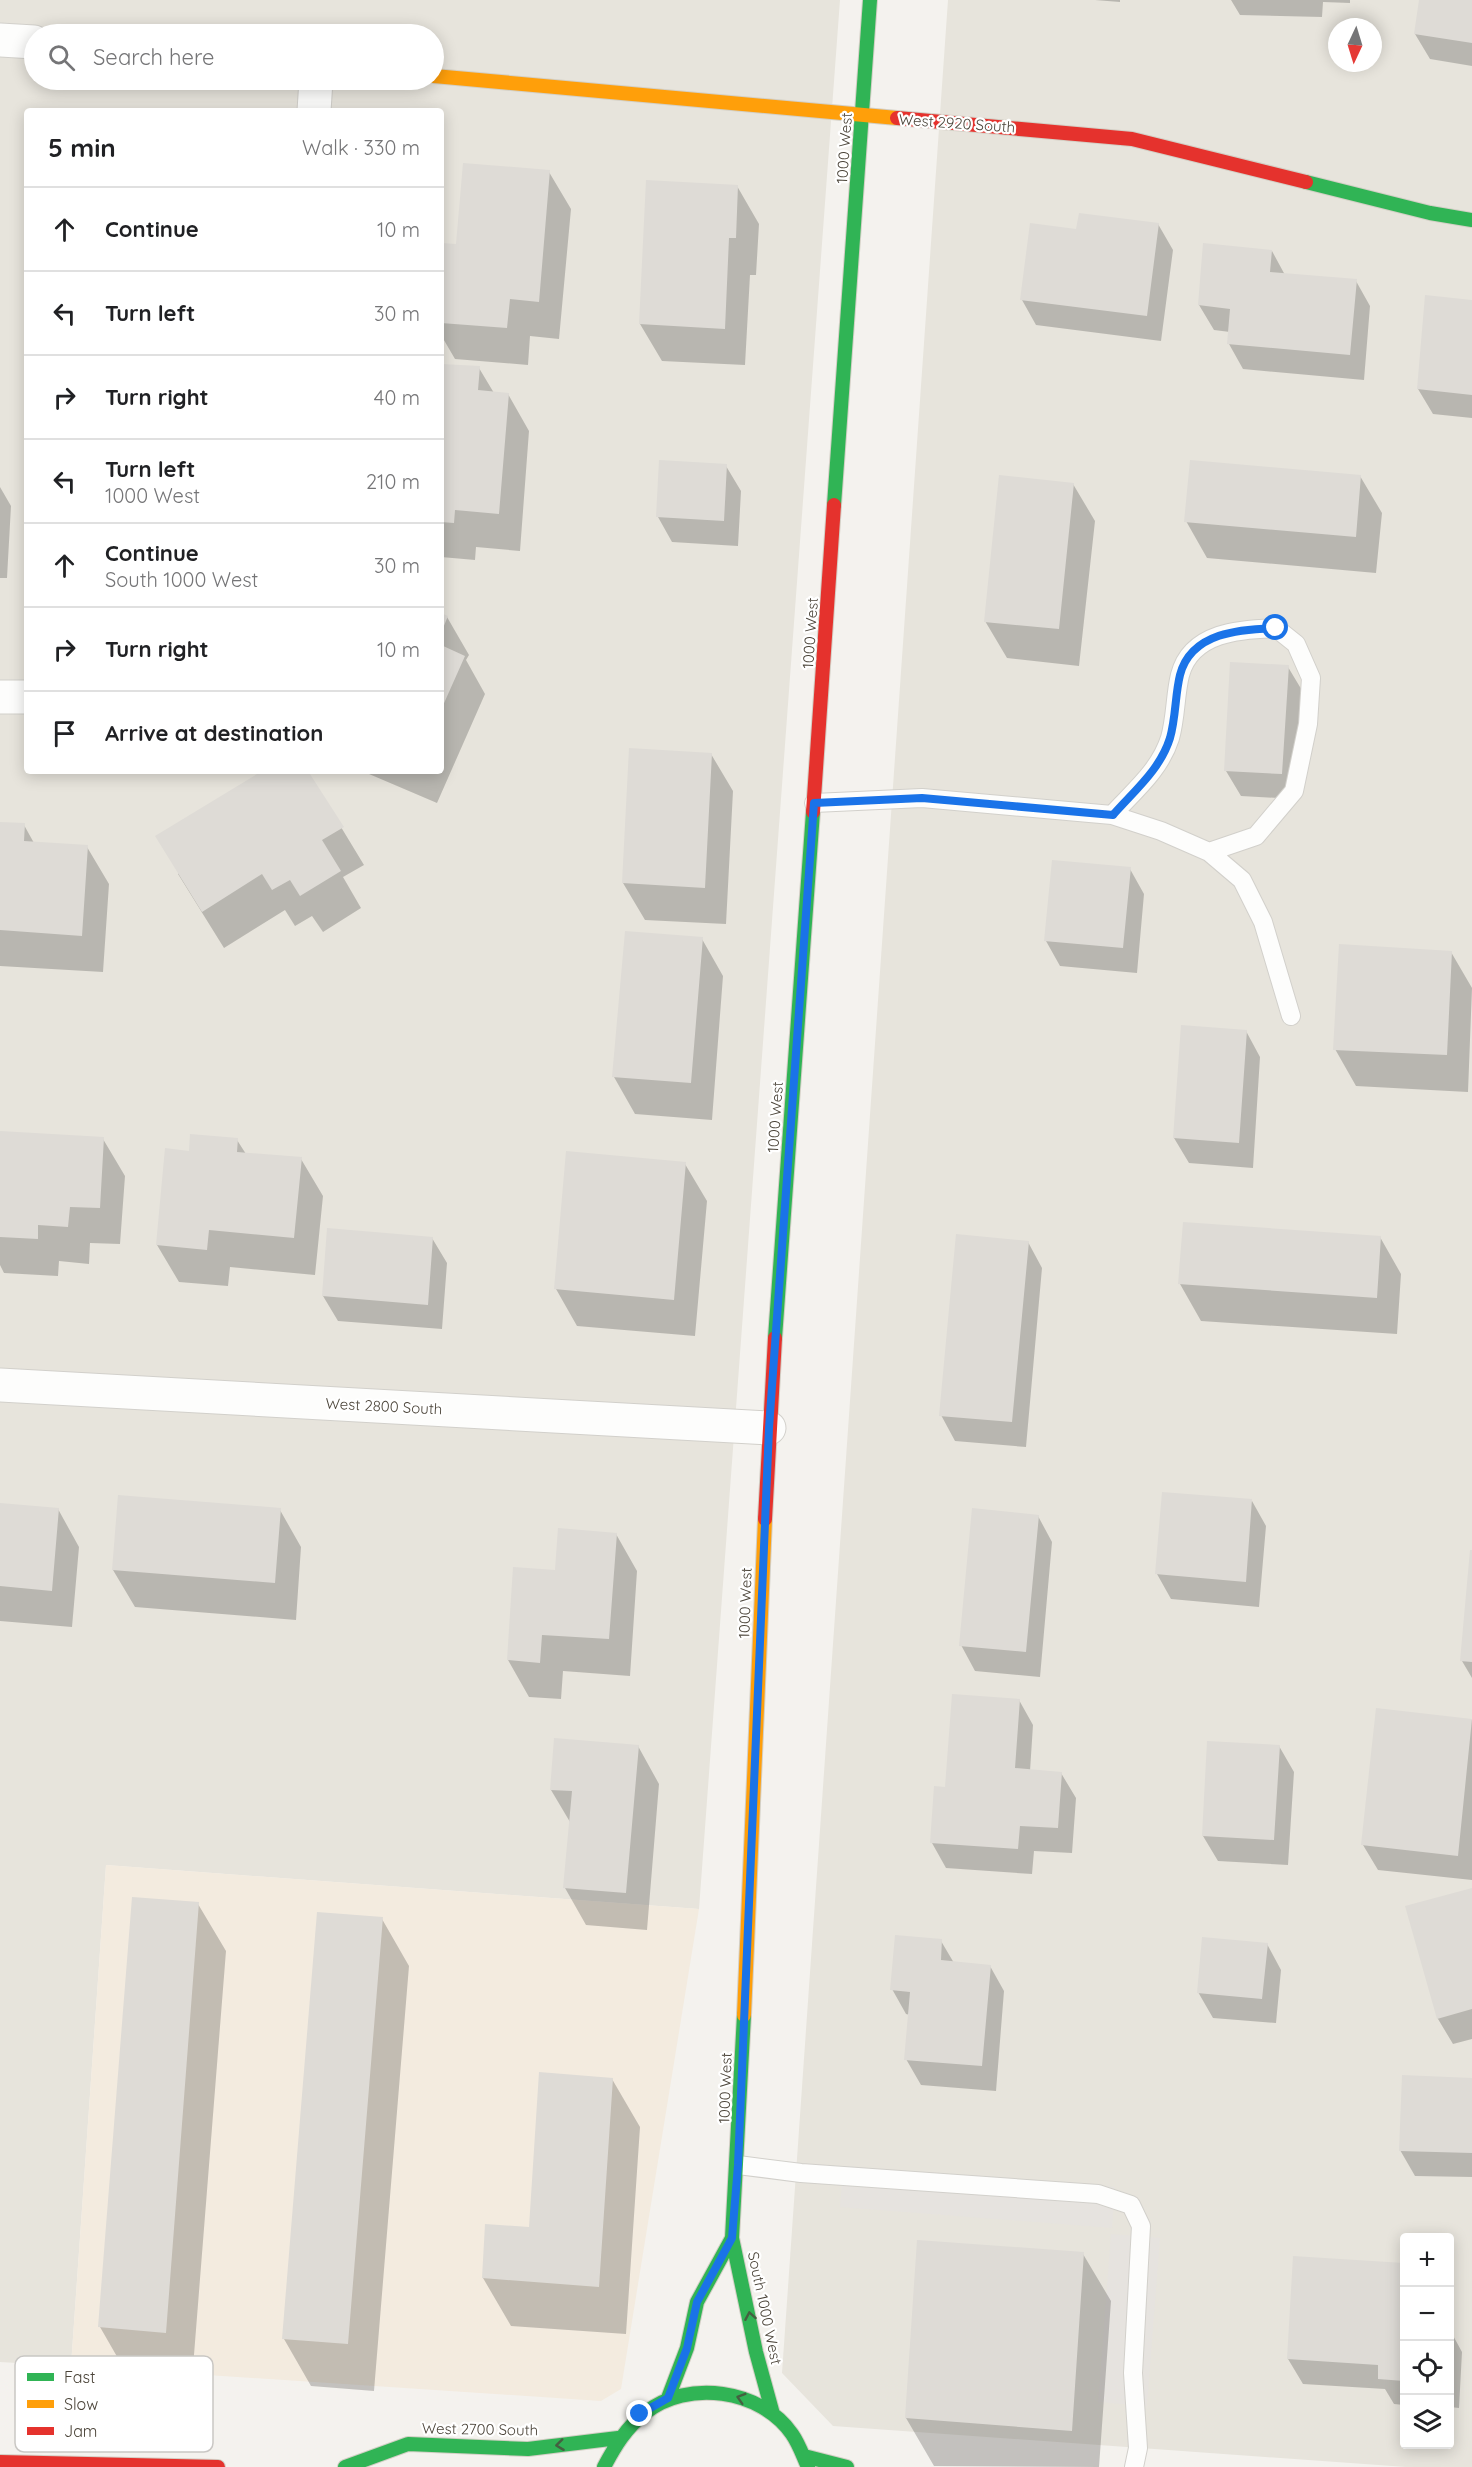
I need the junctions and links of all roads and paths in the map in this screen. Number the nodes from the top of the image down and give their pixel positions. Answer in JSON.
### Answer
{"nodes":[{"id":1,"x":870,"y":0,"type":"edge"},
{"id":2,"x":0,"y":40,"type":"edge"},
{"id":3,"x":24,"y":41,"type":"edge"},
{"id":4,"x":444,"y":77,"type":"edge"},
{"id":5,"x":315,"y":90,"type":"edge"},
{"id":6,"x":314,"y":108,"type":"edge"},
{"id":7,"x":863,"y":116,"type":"junction"},
{"id":8,"x":1472,"y":220,"type":"edge"},
{"id":9,"x":0,"y":697,"type":"edge"},
{"id":10,"x":24,"y":697,"type":"edge"},
{"id":11,"x":814,"y":803,"type":"junction"},
{"id":12,"x":1113,"y":815,"type":"junction"},
{"id":13,"x":1209,"y":852,"type":"junction"},
{"id":14,"x":1292,"y":1016,"type":"dead end"},
{"id":15,"x":0,"y":1385,"type":"edge"},
{"id":16,"x":769,"y":1428,"type":"junction"},
{"id":17,"x":738,"y":2165,"type":"junction"},
{"id":18,"x":732,"y":2238,"type":"junction"},
{"id":19,"x":668,"y":2398,"type":"junction"},
{"id":20,"x":772,"y":2414,"type":"junction"},
{"id":21,"x":618,"y":2438,"type":"junction"},
{"id":22,"x":806,"y":2461,"type":"edge"},
{"id":23,"x":0,"y":2462,"type":"edge"},
{"id":24,"x":218,"y":2467,"type":"edge"},
{"id":25,"x":345,"y":2467,"type":"edge"},
{"id":26,"x":604,"y":2467,"type":"edge"},
{"id":27,"x":847,"y":2467,"type":"edge"},
{"id":28,"x":1134,"y":2467,"type":"edge"}],
"edges":[{"from":1,"to":7,"type":"main road","name":"1000 West"},
{"from":2,"to":3,"type":"street"},
{"from":4,"to":7,"type":"main road","name":"West 2920 South"},
{"from":5,"to":6,"type":"street"},
{"from":7,"to":8,"type":"main road","name":"West 2920 South"},
{"from":7,"to":11,"type":"main road","name":"1000 West"},
{"from":9,"to":10,"type":"street"},
{"from":11,"to":12,"type":"lane"},
{"from":11,"to":16,"type":"main road","name":"1000 West"},
{"from":12,"to":13,"type":"lane"},
{"from":12,"to":13,"type":"lane"},
{"from":13,"to":14,"type":"lane"},
{"from":15,"to":16,"type":"street","name":"West 2800 South"},
{"from":16,"to":17,"type":"main road","name":"1000 West"},
{"from":17,"to":18,"type":"main road","name":"1000 West"},
{"from":17,"to":28,"type":"lane"},
{"from":18,"to":19,"type":"main road","name":"South 1000 West"},
{"from":20,"to":18,"type":"main road","name":"South 1000 West","one_way":true},
{"from":20,"to":19,"type":"main road","one_way":true},
{"from":19,"to":21,"type":"main road"},
{"from":20,"to":22,"type":"main road"},
{"from":21,"to":25,"type":"main road","name":"West 2700 South","one_way":true},
{"from":21,"to":26,"type":"main road"},
{"from":22,"to":27,"type":"main road"},
{"from":23,"to":24,"type":"main road"}]}
